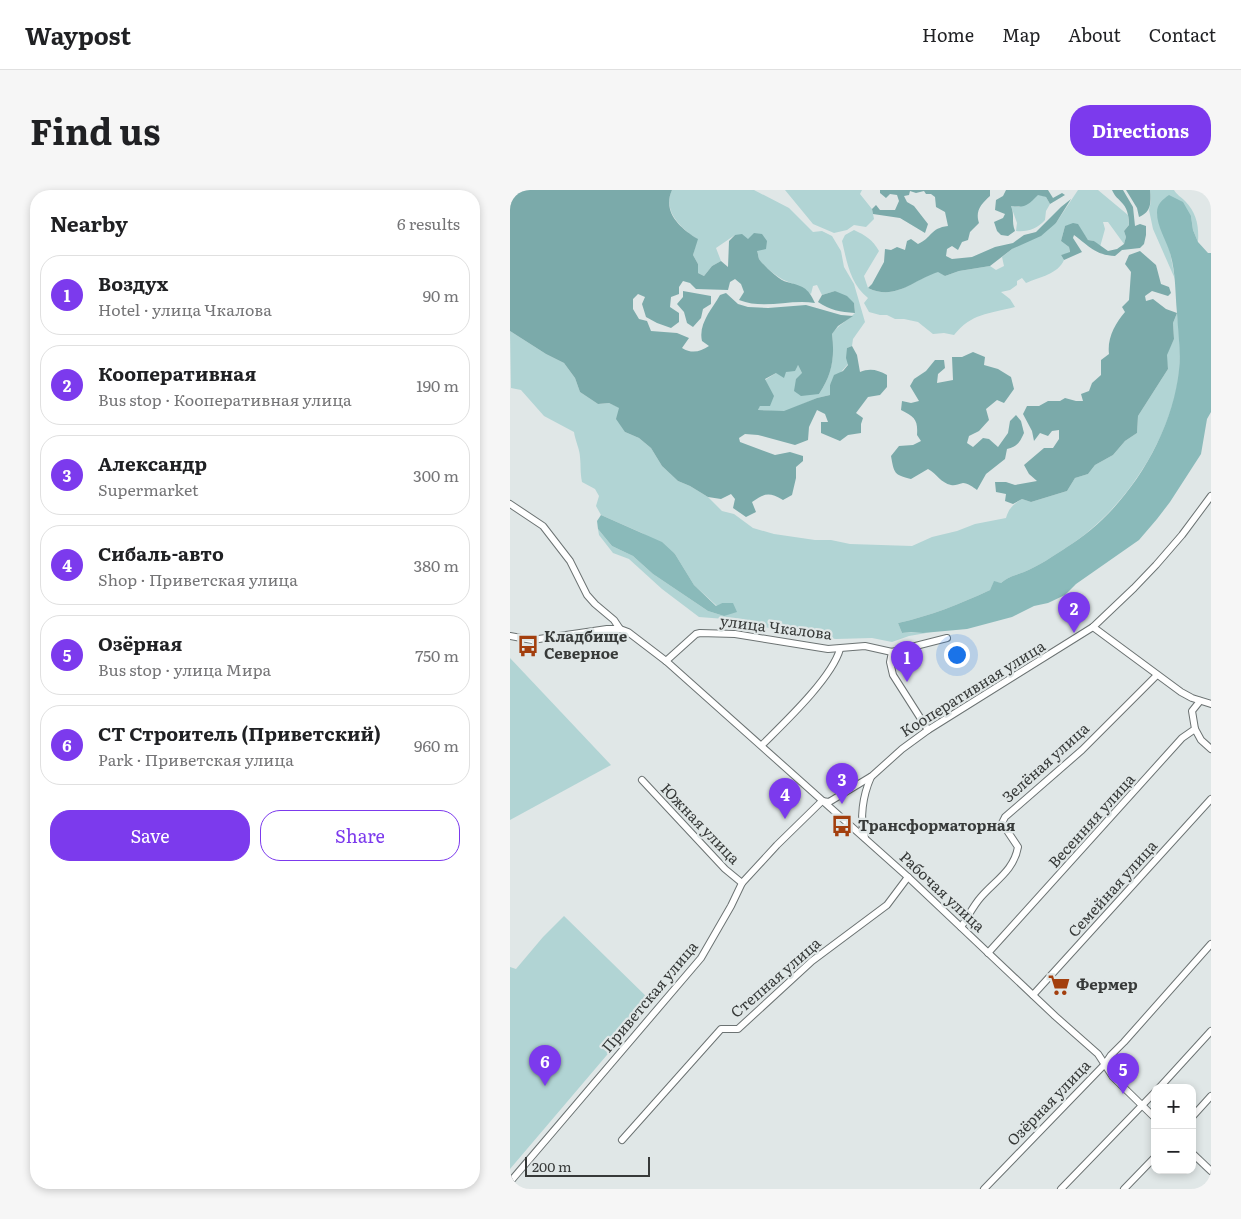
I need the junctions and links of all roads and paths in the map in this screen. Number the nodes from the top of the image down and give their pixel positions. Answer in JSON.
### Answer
{"nodes":[{"id":1,"x":1211,"y":496,"type":"edge"},
{"id":2,"x":510,"y":504,"type":"edge"},
{"id":3,"x":1092,"y":627,"type":"junction"},
{"id":4,"x":620,"y":629,"type":"junction"},
{"id":5,"x":510,"y":636,"type":"edge"},
{"id":6,"x":947,"y":638,"type":"dead end"},
{"id":7,"x":840,"y":649,"type":"junction"},
{"id":8,"x":892,"y":652,"type":"junction"},
{"id":9,"x":666,"y":661,"type":"junction"},
{"id":10,"x":1157,"y":675,"type":"junction"},
{"id":11,"x":1200,"y":701,"type":"junction"},
{"id":12,"x":1210,"y":703,"type":"edge"},
{"id":13,"x":1195,"y":729,"type":"junction"},
{"id":14,"x":928,"y":730,"type":"junction"},
{"id":15,"x":762,"y":745,"type":"junction"},
{"id":16,"x":1211,"y":749,"type":"edge"},
{"id":17,"x":872,"y":776,"type":"junction"},
{"id":18,"x":642,"y":780,"type":"dead end"},
{"id":19,"x":1211,"y":799,"type":"edge"},
{"id":20,"x":822,"y":801,"type":"junction"},
{"id":21,"x":865,"y":839,"type":"junction"},
{"id":22,"x":908,"y":876,"type":"junction"},
{"id":23,"x":742,"y":883,"type":"junction"},
{"id":24,"x":962,"y":927,"type":"junction"},
{"id":25,"x":1211,"y":944,"type":"edge"},
{"id":26,"x":988,"y":953,"type":"junction"},
{"id":27,"x":1033,"y":995,"type":"junction"},
{"id":28,"x":1211,"y":1031,"type":"edge"},
{"id":29,"x":1105,"y":1064,"type":"junction"},
{"id":30,"x":1163,"y":1084,"type":"edge"},
{"id":31,"x":1151,"y":1096,"type":"edge"},
{"id":32,"x":1211,"y":1096,"type":"edge"},
{"id":33,"x":1142,"y":1106,"type":"junction"},
{"id":34,"x":1196,"y":1112,"type":"edge"},
{"id":35,"x":1151,"y":1114,"type":"edge"},
{"id":36,"x":622,"y":1140,"type":"dead end"},
{"id":37,"x":1196,"y":1157,"type":"edge"},
{"id":38,"x":1211,"y":1160,"type":"edge"},
{"id":39,"x":1151,"y":1161,"type":"edge"},
{"id":40,"x":1208,"y":1169,"type":"edge"},
{"id":41,"x":510,"y":1182,"type":"edge"},
{"id":42,"x":984,"y":1189,"type":"edge"},
{"id":43,"x":1061,"y":1189,"type":"edge"},
{"id":44,"x":1124,"y":1189,"type":"edge"}],
"edges":[{"from":1,"to":3,"type":"street","name":"Кооперативная улица"},
{"from":2,"to":4,"type":"street","name":"Рабочая улица"},
{"from":3,"to":10,"type":"street"},
{"from":3,"to":14,"type":"street","name":"Кооперативная улица"},
{"from":4,"to":5,"type":"street"},
{"from":4,"to":9,"type":"street","name":"Рабочая улица"},
{"from":6,"to":8,"type":"street","name":"улица Чкалова"},
{"from":7,"to":8,"type":"street","name":"улица Чкалова"},
{"from":7,"to":9,"type":"street","name":"улица Чкалова"},
{"from":7,"to":15,"type":"street"},
{"from":8,"to":14,"type":"street"},
{"from":9,"to":15,"type":"street","name":"Рабочая улица"},
{"from":10,"to":11,"type":"street"},
{"from":10,"to":24,"type":"street","name":"Зелёная улица"},
{"from":11,"to":12,"type":"street"},
{"from":11,"to":13,"type":"street"},
{"from":13,"to":16,"type":"street"},
{"from":13,"to":26,"type":"street","name":"Весенняя улица"},
{"from":14,"to":17,"type":"street","name":"Кооперативная улица"},
{"from":15,"to":20,"type":"street","name":"Рабочая улица"},
{"from":17,"to":20,"type":"street","name":"Кооперативная улица"},
{"from":17,"to":21,"type":"street"},
{"from":18,"to":23,"type":"street","name":"Южная улица"},
{"from":19,"to":27,"type":"street","name":"Семейная улица"},
{"from":20,"to":21,"type":"street","name":"Рабочая улица"},
{"from":20,"to":23,"type":"street","name":"Приветская улица"},
{"from":21,"to":22,"type":"street","name":"Рабочая улица"},
{"from":22,"to":24,"type":"street","name":"Рабочая улица"},
{"from":22,"to":36,"type":"street","name":"Степная улица"},
{"from":23,"to":41,"type":"street","name":"Приветская улица"},
{"from":24,"to":26,"type":"street","name":"Рабочая улица"},
{"from":25,"to":29,"type":"street","name":"Озёрная улица"},
{"from":26,"to":27,"type":"street","name":"Рабочая улица"},
{"from":27,"to":29,"type":"street","name":"Рабочая улица"},
{"from":28,"to":30,"type":"street"},
{"from":29,"to":33,"type":"street","name":"Рабочая улица"},
{"from":29,"to":42,"type":"street","name":"Озёрная улица"},
{"from":31,"to":33,"type":"street"},
{"from":32,"to":34,"type":"street"},
{"from":33,"to":35,"type":"street","name":"Рабочая улица"},
{"from":33,"to":43,"type":"street"},
{"from":37,"to":40,"type":"street"},
{"from":38,"to":40,"type":"street"},
{"from":39,"to":44,"type":"street"}]}
